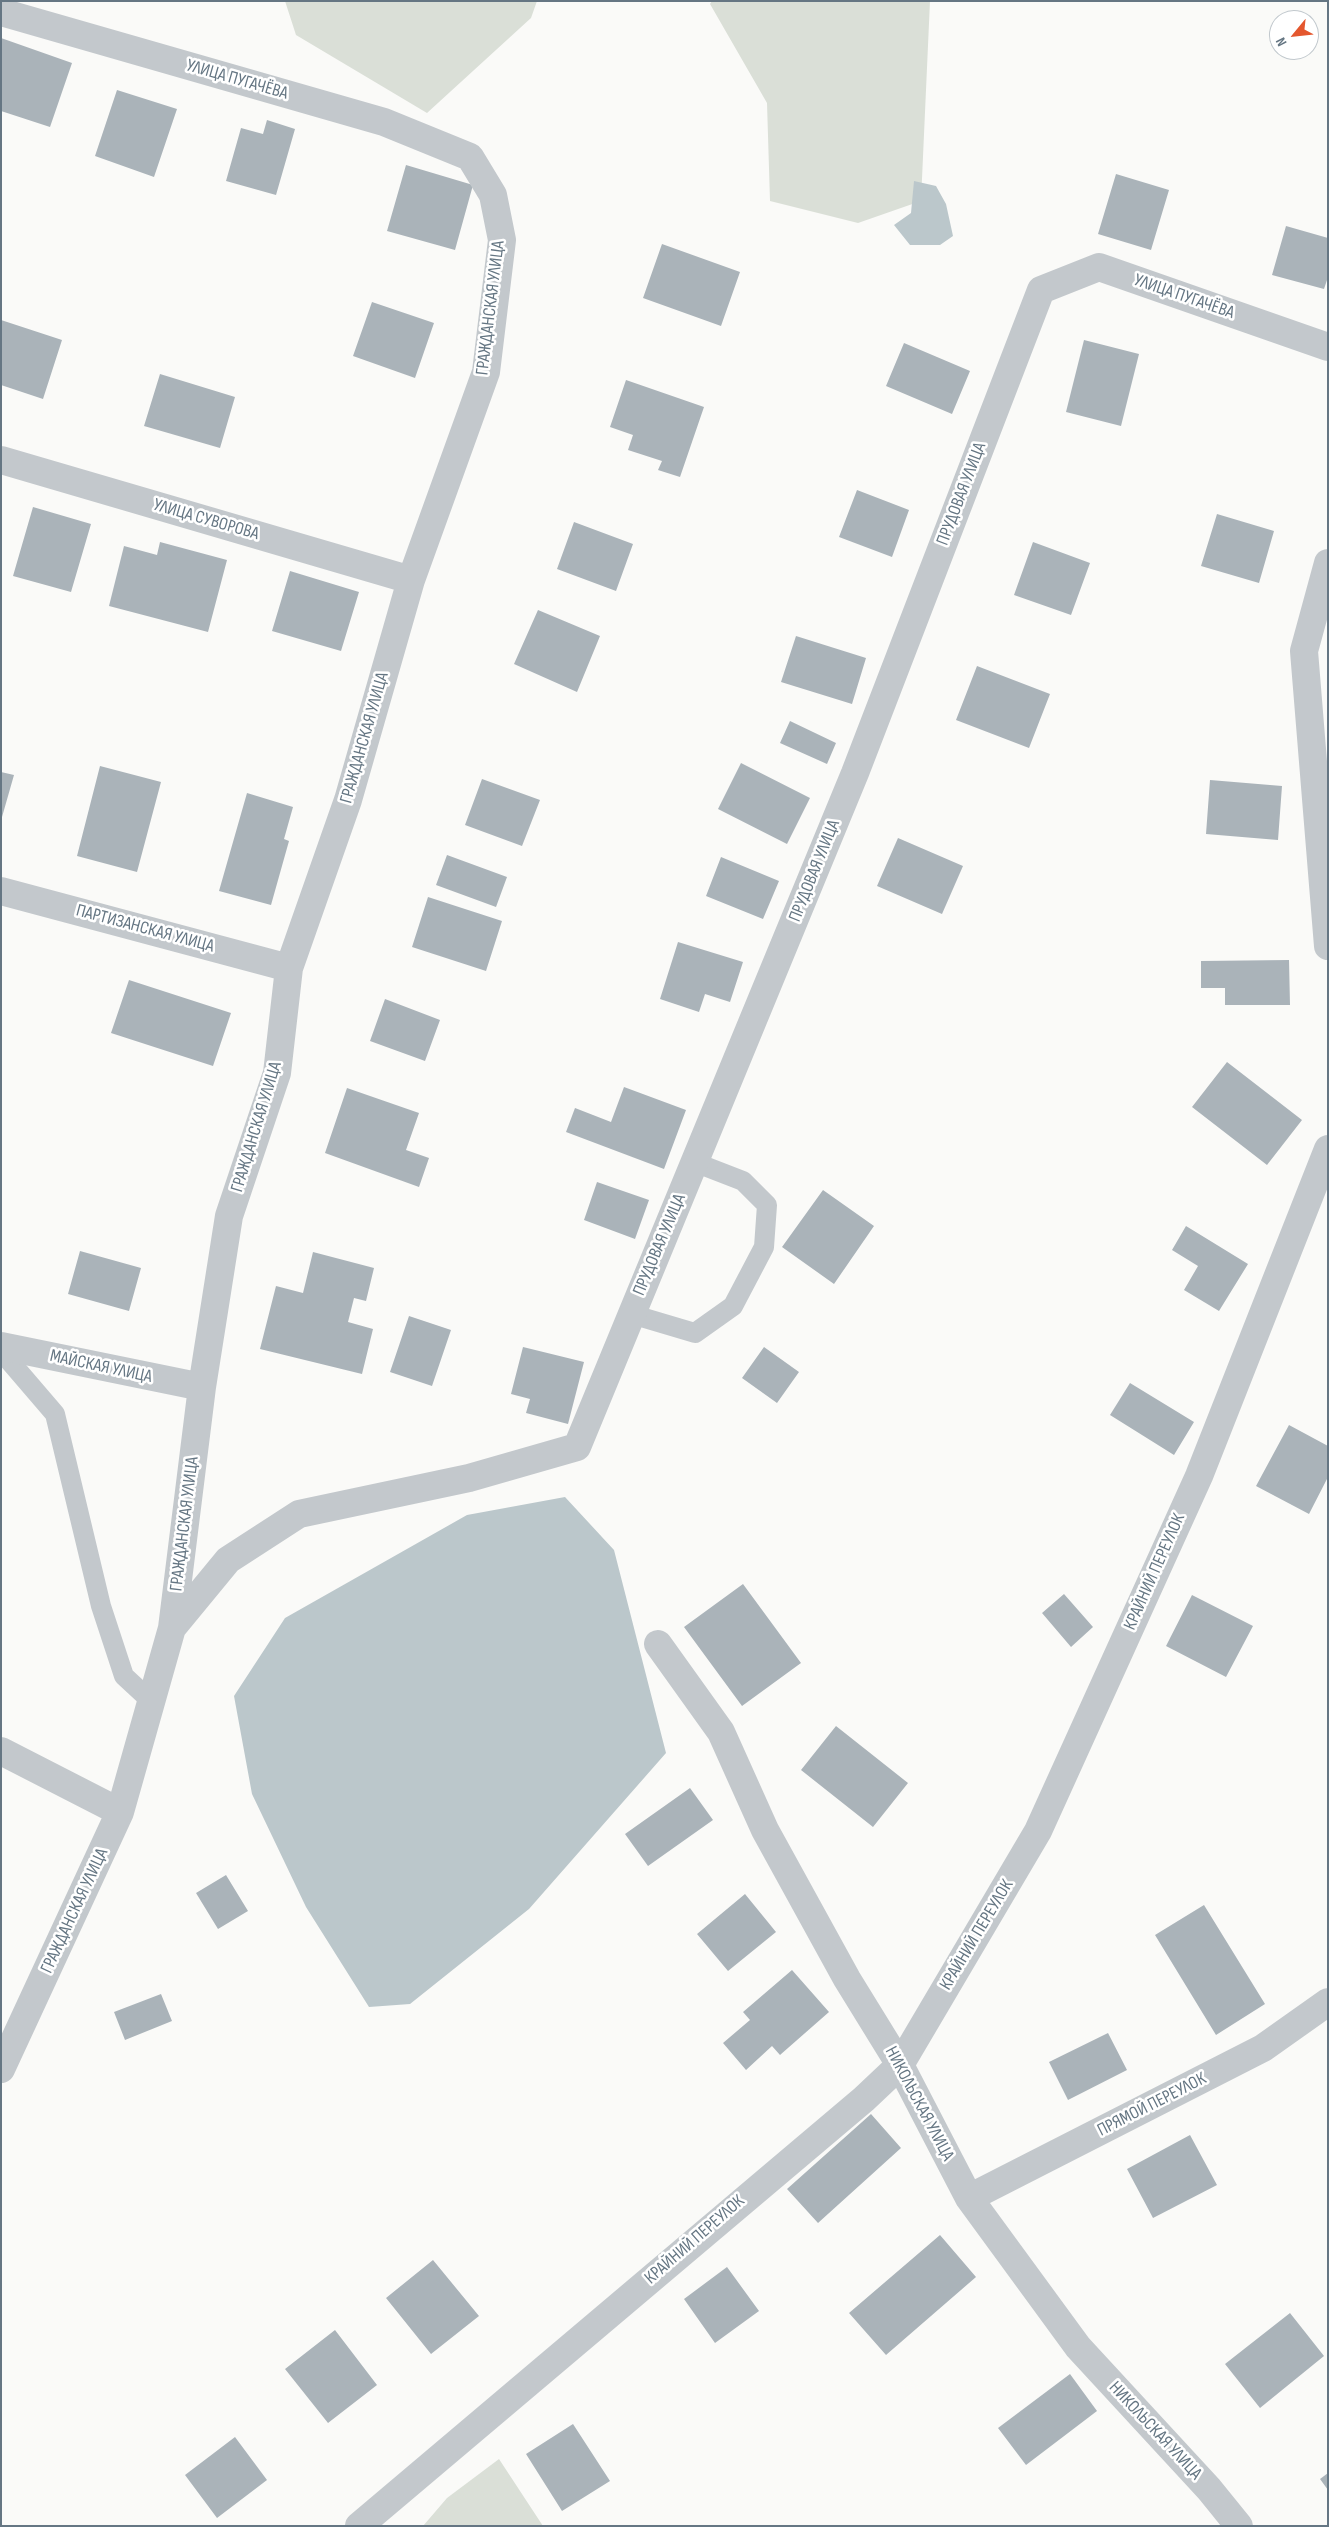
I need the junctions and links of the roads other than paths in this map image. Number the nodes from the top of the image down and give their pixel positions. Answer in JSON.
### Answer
{"nodes":[{"id":1,"x":1,"y":12,"type":"edge"},
{"id":2,"x":470,"y":157,"type":"joint"},
{"id":3,"x":1041,"y":290,"type":"joint"},
{"id":4,"x":1328,"y":347,"type":"edge"},
{"id":5,"x":1,"y":460,"type":"edge"},
{"id":6,"x":1328,"y":563,"type":"edge"},
{"id":7,"x":411,"y":580,"type":"junction"},
{"id":8,"x":1,"y":891,"type":"edge"},
{"id":9,"x":1328,"y":946,"type":"edge"},
{"id":10,"x":289,"y":968,"type":"junction"},
{"id":11,"x":1328,"y":1149,"type":"edge"},
{"id":12,"x":694,"y":1162,"type":"junction"},
{"id":13,"x":631,"y":1314,"type":"junction"},
{"id":14,"x":1,"y":1346,"type":"edge"},
{"id":15,"x":1,"y":1351,"type":"edge"},
{"id":16,"x":202,"y":1387,"type":"junction"},
{"id":17,"x":172,"y":1628,"type":"junction"},
{"id":18,"x":658,"y":1644,"type":"dead end"},
{"id":19,"x":151,"y":1701,"type":"junction"},
{"id":20,"x":1,"y":1751,"type":"edge"},
{"id":21,"x":120,"y":1812,"type":"junction"},
{"id":22,"x":1328,"y":2002,"type":"edge"},
{"id":23,"x":900,"y":2065,"type":"junction"},
{"id":24,"x":1,"y":2069,"type":"edge"},
{"id":25,"x":969,"y":2198,"type":"junction"},
{"id":26,"x":359,"y":2526,"type":"edge"},
{"id":27,"x":1239,"y":2526,"type":"edge"}],
"edges":[{"from":1,"to":2,"type":"street","name":"УЛИЦА ПУГАЧЁВА"},
{"from":2,"to":7,"type":"street","name":"ГРАЖДАНСКАЯ УЛИЦА"},
{"from":3,"to":4,"type":"street","name":"УЛИЦА ПУГАЧЁВА"},
{"from":3,"to":12,"type":"street","name":"ПРУДОВАЯ УЛИЦА"},
{"from":5,"to":7,"type":"street","name":"УЛИЦА СУВОРОВА"},
{"from":6,"to":9,"type":"street"},
{"from":7,"to":10,"type":"street","name":"ГРАЖДАНСКАЯ УЛИЦА"},
{"from":8,"to":10,"type":"street","name":"ПАРТИЗАНСКАЯ УЛИЦА"},
{"from":10,"to":16,"type":"street","name":"ГРАЖДАНСКАЯ УЛИЦА"},
{"from":11,"to":23,"type":"street","name":"КРАЙНИЙ ПЕРЕУЛОК"},
{"from":12,"to":13,"type":"street","name":"ПРУДОВАЯ УЛИЦА"},
{"from":12,"to":13,"type":"lane"},
{"from":13,"to":17,"type":"street","name":"ПРУДОВАЯ УЛИЦА"},
{"from":14,"to":16,"type":"street","name":"МАЙСКАЯ УЛИЦА"},
{"from":15,"to":19,"type":"lane"},
{"from":16,"to":17,"type":"street","name":"ГРАЖДАНСКАЯ УЛИЦА"},
{"from":17,"to":19,"type":"street","name":"ГРАЖДАНСКАЯ УЛИЦА"},
{"from":18,"to":23,"type":"street","name":"НИКОЛЬСКАЯ УЛИЦА"},
{"from":19,"to":21,"type":"street","name":"ГРАЖДАНСКАЯ УЛИЦА"},
{"from":20,"to":21,"type":"street"},
{"from":21,"to":24,"type":"street","name":"ГРАЖДАНСКАЯ УЛИЦА"},
{"from":22,"to":25,"type":"street","name":"ПРЯМОЙ ПЕРЕУЛОК"},
{"from":23,"to":25,"type":"street","name":"НИКОЛЬСКАЯ УЛИЦА"},
{"from":23,"to":26,"type":"street","name":"КРАЙНИЙ ПЕРЕУЛОК"},
{"from":25,"to":27,"type":"street","name":"НИКОЛЬСКАЯ УЛИЦА"}]}
